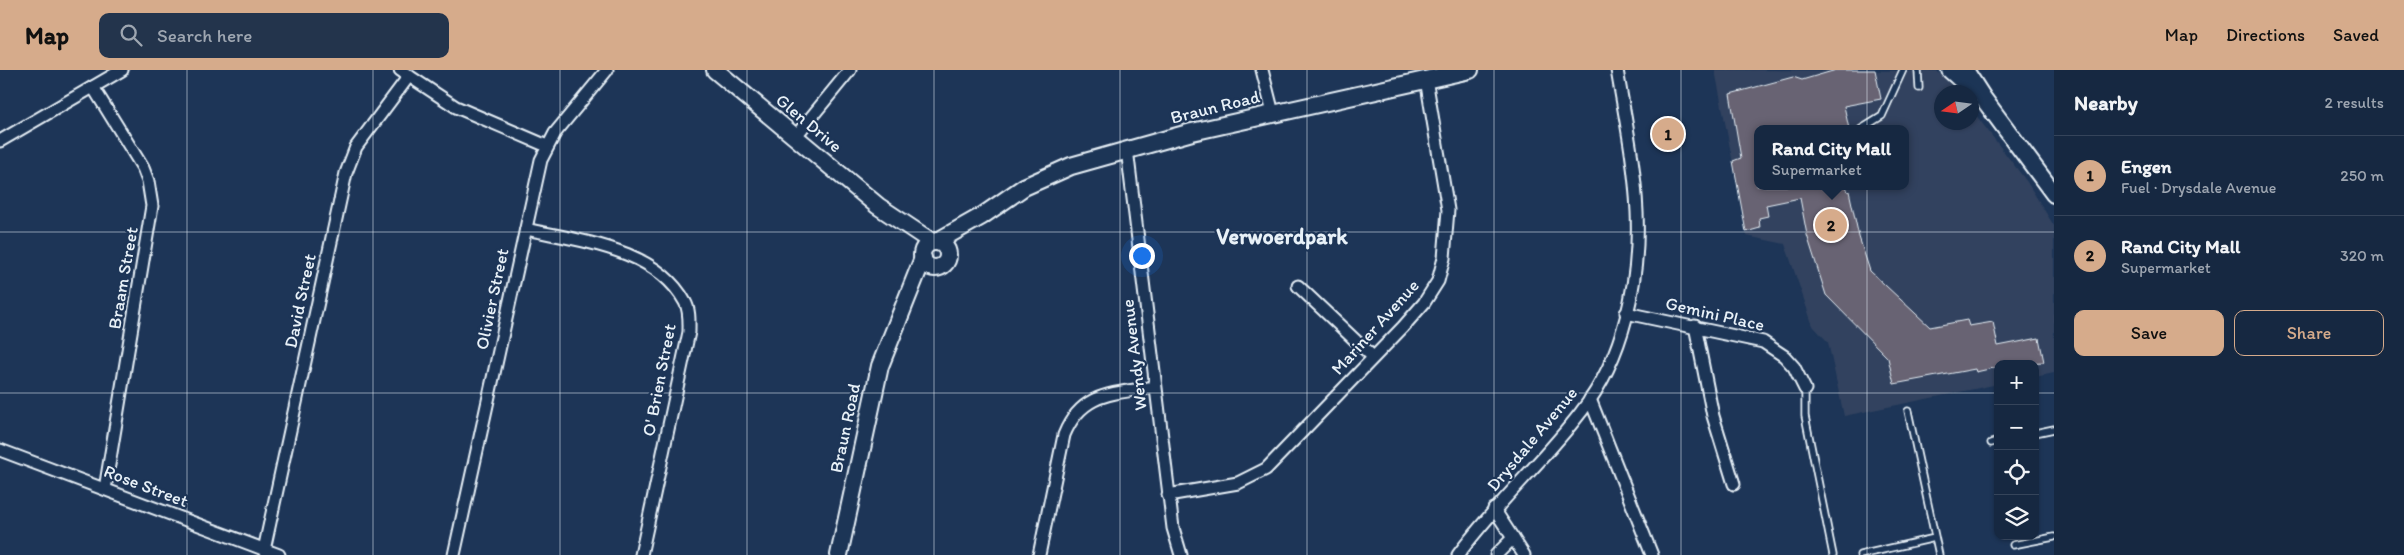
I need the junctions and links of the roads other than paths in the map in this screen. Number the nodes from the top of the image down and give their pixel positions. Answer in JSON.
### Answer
{"nodes":[{"id":1,"x":122,"y":70,"type":"edge"},
{"id":2,"x":607,"y":70,"type":"edge"},
{"id":3,"x":715,"y":70,"type":"edge"},
{"id":4,"x":850,"y":70,"type":"edge"},
{"id":5,"x":1262,"y":70,"type":"edge"},
{"id":6,"x":1470,"y":70,"type":"edge"},
{"id":7,"x":1617,"y":70,"type":"edge"},
{"id":8,"x":1903,"y":70,"type":"edge"},
{"id":9,"x":1918,"y":70,"type":"edge"},
{"id":10,"x":1950,"y":70,"type":"edge"},
{"id":11,"x":1965,"y":70,"type":"edge"},
{"id":12,"x":405,"y":73,"type":"edge"},
{"id":13,"x":1426,"y":79,"type":"junction"},
{"id":14,"x":93,"y":87,"type":"junction"},
{"id":15,"x":1919,"y":88,"type":"dead end"},
{"id":16,"x":1983,"y":98,"type":"junction"},
{"id":17,"x":1273,"y":113,"type":"junction"},
{"id":18,"x":1867,"y":125,"type":"edge"},
{"id":19,"x":795,"y":138,"type":"junction"},
{"id":20,"x":0,"y":141,"type":"edge"},
{"id":21,"x":547,"y":146,"type":"junction"},
{"id":22,"x":1127,"y":149,"type":"junction"},
{"id":23,"x":2054,"y":194,"type":"edge"},
{"id":24,"x":982,"y":216,"type":"junction"},
{"id":25,"x":526,"y":229,"type":"junction"},
{"id":26,"x":929,"y":253,"type":"junction"},
{"id":27,"x":948,"y":255,"type":"joint"},
{"id":28,"x":1298,"y":286,"type":"dead end"},
{"id":29,"x":1626,"y":313,"type":"junction"},
{"id":30,"x":1695,"y":326,"type":"junction"},
{"id":31,"x":1373,"y":357,"type":"junction"},
{"id":32,"x":1155,"y":386,"type":"junction"},
{"id":33,"x":1805,"y":389,"type":"joint"},
{"id":34,"x":1590,"y":398,"type":"junction"},
{"id":35,"x":1908,"y":411,"type":"dead end"},
{"id":36,"x":2054,"y":429,"type":"edge"},
{"id":37,"x":2039,"y":432,"type":"edge"},
{"id":38,"x":0,"y":450,"type":"edge"},
{"id":39,"x":1734,"y":484,"type":"dead end"},
{"id":40,"x":105,"y":489,"type":"junction"},
{"id":41,"x":1168,"y":495,"type":"junction"},
{"id":42,"x":1494,"y":509,"type":"junction"},
{"id":43,"x":2054,"y":537,"type":"edge"},
{"id":44,"x":1513,"y":538,"type":"junction"},
{"id":45,"x":1935,"y":538,"type":"junction"},
{"id":46,"x":2013,"y":546,"type":"dead end"},
{"id":47,"x":264,"y":550,"type":"junction"},
{"id":48,"x":279,"y":555,"type":"edge"},
{"id":49,"x":454,"y":555,"type":"edge"},
{"id":50,"x":641,"y":555,"type":"edge"},
{"id":51,"x":839,"y":555,"type":"edge"},
{"id":52,"x":1039,"y":555,"type":"edge"},
{"id":53,"x":1181,"y":555,"type":"edge"},
{"id":54,"x":1458,"y":555,"type":"edge"},
{"id":55,"x":1496,"y":555,"type":"edge"},
{"id":56,"x":1524,"y":555,"type":"edge"},
{"id":57,"x":1652,"y":555,"type":"edge"},
{"id":58,"x":1833,"y":555,"type":"edge"},
{"id":59,"x":1860,"y":555,"type":"edge"},
{"id":60,"x":1939,"y":555,"type":"edge"}],
"edges":[{"from":1,"to":14,"type":"street"},
{"from":2,"to":21,"type":"street","name":"Olivier Street"},
{"from":3,"to":19,"type":"street","name":"Glen Drive"},
{"from":4,"to":19,"type":"street"},
{"from":5,"to":17,"type":"street"},
{"from":6,"to":13,"type":"street","name":"Braun Road"},
{"from":7,"to":29,"type":"street","name":"Drysdale Avenue"},
{"from":8,"to":18,"type":"lane"},
{"from":9,"to":15,"type":"lane"},
{"from":10,"to":16,"type":"street"},
{"from":11,"to":16,"type":"street"},
{"from":12,"to":21,"type":"street"},
{"from":12,"to":47,"type":"street","name":"David Street"},
{"from":13,"to":17,"type":"street","name":"Braun Road"},
{"from":13,"to":31,"type":"street","name":"Mariner Avenue"},
{"from":14,"to":20,"type":"street"},
{"from":14,"to":40,"type":"street","name":"Braam Street"},
{"from":16,"to":23,"type":"street"},
{"from":17,"to":22,"type":"street","name":"Braun Road"},
{"from":19,"to":26,"type":"street","name":"Glen Drive"},
{"from":21,"to":25,"type":"street","name":"Olivier Street"},
{"from":22,"to":24,"type":"street","name":"Braun Road"},
{"from":22,"to":32,"type":"street","name":"Wendy Avenue"},
{"from":24,"to":26,"type":"street","name":"Braun Road"},
{"from":24,"to":27,"type":"street","name":"Braun Road"},
{"from":25,"to":49,"type":"street","name":"Olivier Street"},
{"from":25,"to":50,"type":"street","name":"O' Brien Street"},
{"from":26,"to":27,"type":"street","name":"Glen Drive"},
{"from":26,"to":51,"type":"street","name":"Braun Road"},
{"from":28,"to":31,"type":"street"},
{"from":29,"to":30,"type":"street","name":"Gemini Place"},
{"from":29,"to":34,"type":"street","name":"Drysdale Avenue"},
{"from":30,"to":33,"type":"street","name":"Gemini Place"},
{"from":30,"to":39,"type":"street"},
{"from":31,"to":41,"type":"street","name":"Mariner Avenue"},
{"from":32,"to":41,"type":"street","name":"Wendy Avenue"},
{"from":32,"to":52,"type":"street"},
{"from":33,"to":58,"type":"lane"},
{"from":34,"to":42,"type":"street","name":"Drysdale Avenue"},
{"from":34,"to":57,"type":"street"},
{"from":35,"to":45,"type":"lane"},
{"from":36,"to":37,"type":"lane"},
{"from":38,"to":40,"type":"street","name":"Rose Street"},
{"from":40,"to":47,"type":"street","name":"Rose Street"},
{"from":41,"to":53,"type":"street","name":"Wendy Avenue"},
{"from":42,"to":44,"type":"street"},
{"from":42,"to":54,"type":"street","name":"Drysdale Avenue"},
{"from":43,"to":46,"type":"lane"},
{"from":44,"to":55,"type":"street"},
{"from":44,"to":56,"type":"street"},
{"from":45,"to":59,"type":"lane"},
{"from":45,"to":60,"type":"lane"},
{"from":47,"to":48,"type":"street","name":"Rose Street"}]}
